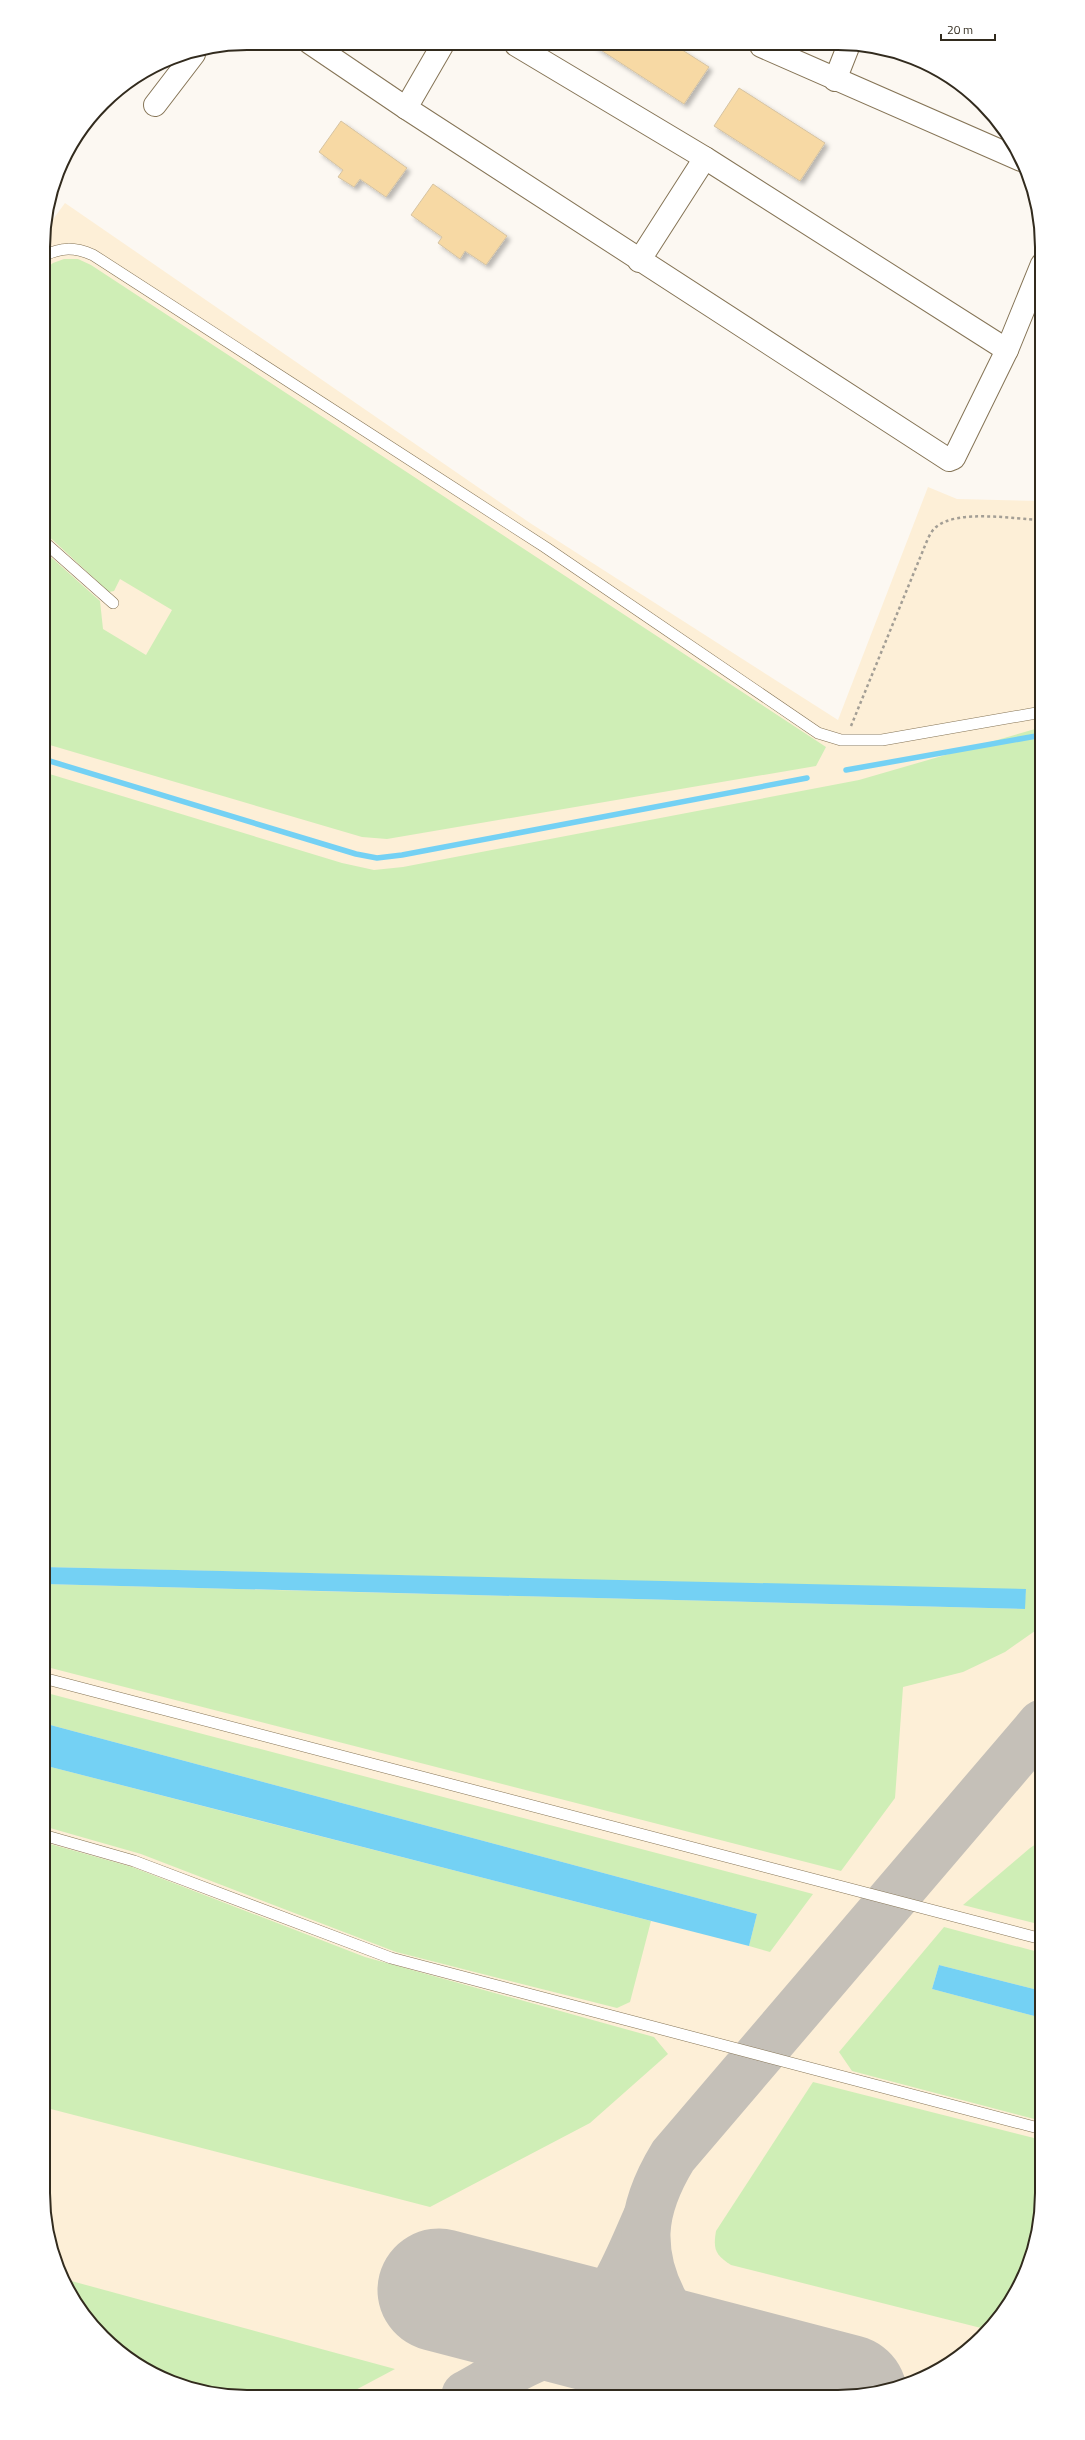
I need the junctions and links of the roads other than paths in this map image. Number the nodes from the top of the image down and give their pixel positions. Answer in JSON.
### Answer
{"nodes":[{"id":1,"x":320,"y":50,"type":"edge"},
{"id":2,"x":440,"y":50,"type":"edge"},
{"id":3,"x":524,"y":50,"type":"edge"},
{"id":4,"x":770,"y":50,"type":"edge"},
{"id":5,"x":847,"y":50,"type":"edge"},
{"id":6,"x":191,"y":58,"type":"edge"},
{"id":7,"x":835,"y":80,"type":"junction"},
{"id":8,"x":155,"y":105,"type":"dead end"},
{"id":9,"x":406,"y":108,"type":"junction"},
{"id":10,"x":1013,"y":157,"type":"edge"},
{"id":11,"x":705,"y":158,"type":"junction"},
{"id":12,"x":50,"y":253,"type":"edge"},
{"id":13,"x":639,"y":260,"type":"junction"},
{"id":14,"x":1035,"y":281,"type":"edge"},
{"id":15,"x":1007,"y":350,"type":"junction"},
{"id":16,"x":50,"y":547,"type":"edge"},
{"id":17,"x":113,"y":603,"type":"dead end"},
{"id":18,"x":1035,"y":713,"type":"edge"},
{"id":19,"x":50,"y":1680,"type":"edge"},
{"id":20,"x":50,"y":1837,"type":"edge"},
{"id":21,"x":1035,"y":1937,"type":"edge"},
{"id":22,"x":1035,"y":2127,"type":"edge"}],
"edges":[{"from":1,"to":9,"type":"street"},
{"from":2,"to":9,"type":"street"},
{"from":3,"to":11,"type":"street"},
{"from":4,"to":7,"type":"street"},
{"from":5,"to":7,"type":"street"},
{"from":6,"to":8,"type":"street"},
{"from":7,"to":10,"type":"street"},
{"from":9,"to":13,"type":"street"},
{"from":11,"to":13,"type":"street"},
{"from":11,"to":15,"type":"street"},
{"from":12,"to":18,"type":"lane"},
{"from":13,"to":15,"type":"street"},
{"from":14,"to":15,"type":"street"},
{"from":16,"to":17,"type":"lane"},
{"from":19,"to":21,"type":"lane"},
{"from":20,"to":22,"type":"lane"}]}
